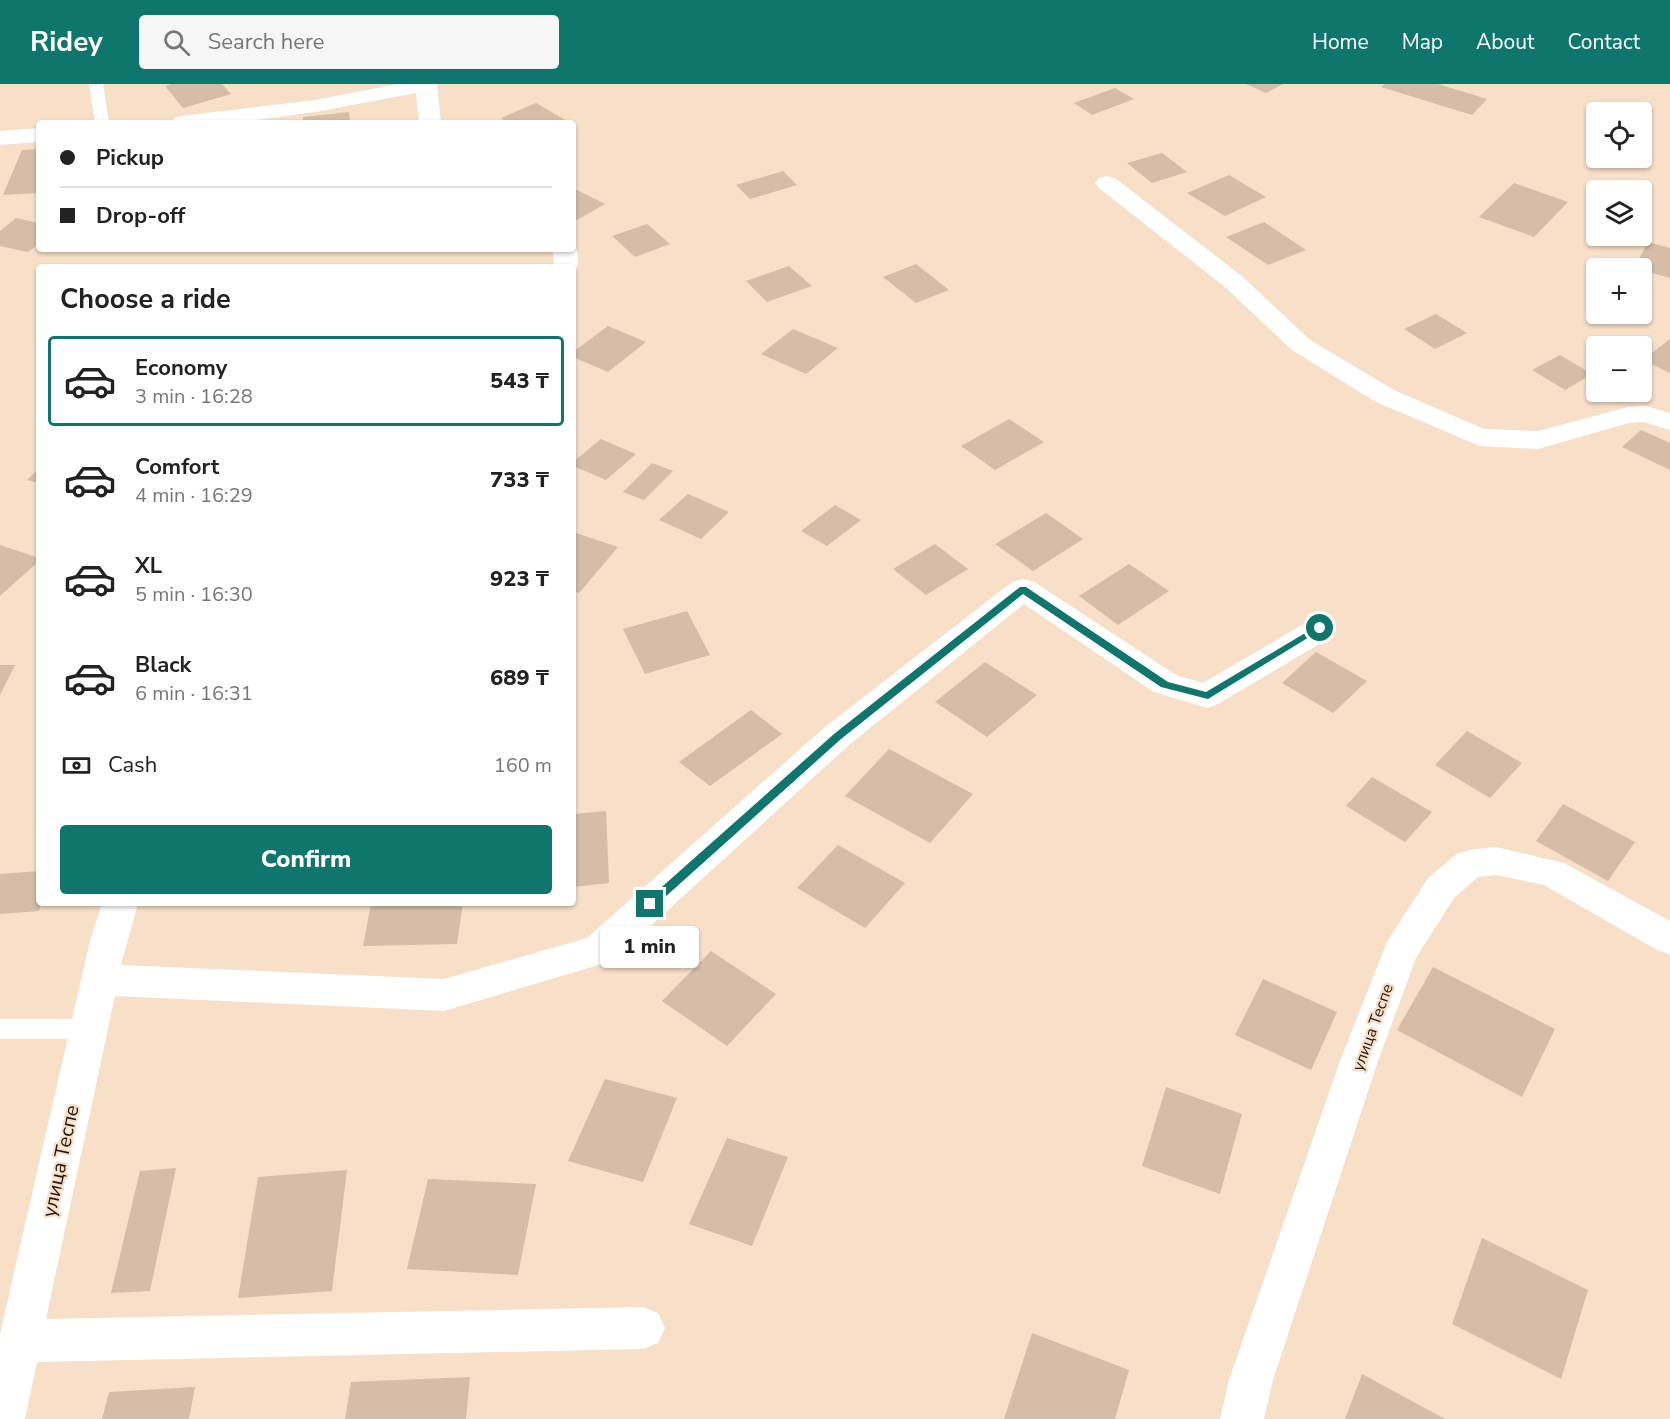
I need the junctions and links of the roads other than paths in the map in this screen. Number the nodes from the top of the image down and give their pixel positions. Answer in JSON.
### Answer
{"nodes":[{"id":1,"x":96,"y":84,"type":"edge"},
{"id":2,"x":426,"y":85,"type":"edge"},
{"id":3,"x":102,"y":120,"type":"edge"},
{"id":4,"x":205,"y":120,"type":"edge"},
{"id":5,"x":430,"y":120,"type":"edge"},
{"id":6,"x":36,"y":135,"type":"edge"},
{"id":7,"x":0,"y":138,"type":"edge"},
{"id":8,"x":1107,"y":183,"type":"dead end"},
{"id":9,"x":1670,"y":422,"type":"edge"},
{"id":10,"x":1320,"y":628,"type":"dead end"},
{"id":11,"x":119,"y":906,"type":"edge"},
{"id":12,"x":1670,"y":939,"type":"edge"},
{"id":13,"x":100,"y":980,"type":"junction"},
{"id":14,"x":0,"y":1029,"type":"edge"},
{"id":15,"x":89,"y":1029,"type":"junction"},
{"id":16,"x":643,"y":1328,"type":"dead end"},
{"id":17,"x":20,"y":1341,"type":"junction"},
{"id":18,"x":3,"y":1419,"type":"edge"},
{"id":19,"x":1242,"y":1419,"type":"edge"}],
"edges":[{"from":1,"to":3,"type":"lane"},
{"from":2,"to":4,"type":"street"},
{"from":2,"to":5,"type":"street"},
{"from":6,"to":7,"type":"street"},
{"from":8,"to":9,"type":"street"},
{"from":10,"to":13,"type":"street"},
{"from":11,"to":13,"type":"street","name":"улица Теспе"},
{"from":12,"to":19,"type":"street","name":"улица Теспе"},
{"from":13,"to":15,"type":"street","name":"улица Теспе"},
{"from":14,"to":15,"type":"lane"},
{"from":15,"to":17,"type":"street","name":"улица Теспе"},
{"from":16,"to":17,"type":"street"},
{"from":17,"to":18,"type":"street","name":"улица Теспе"}]}
